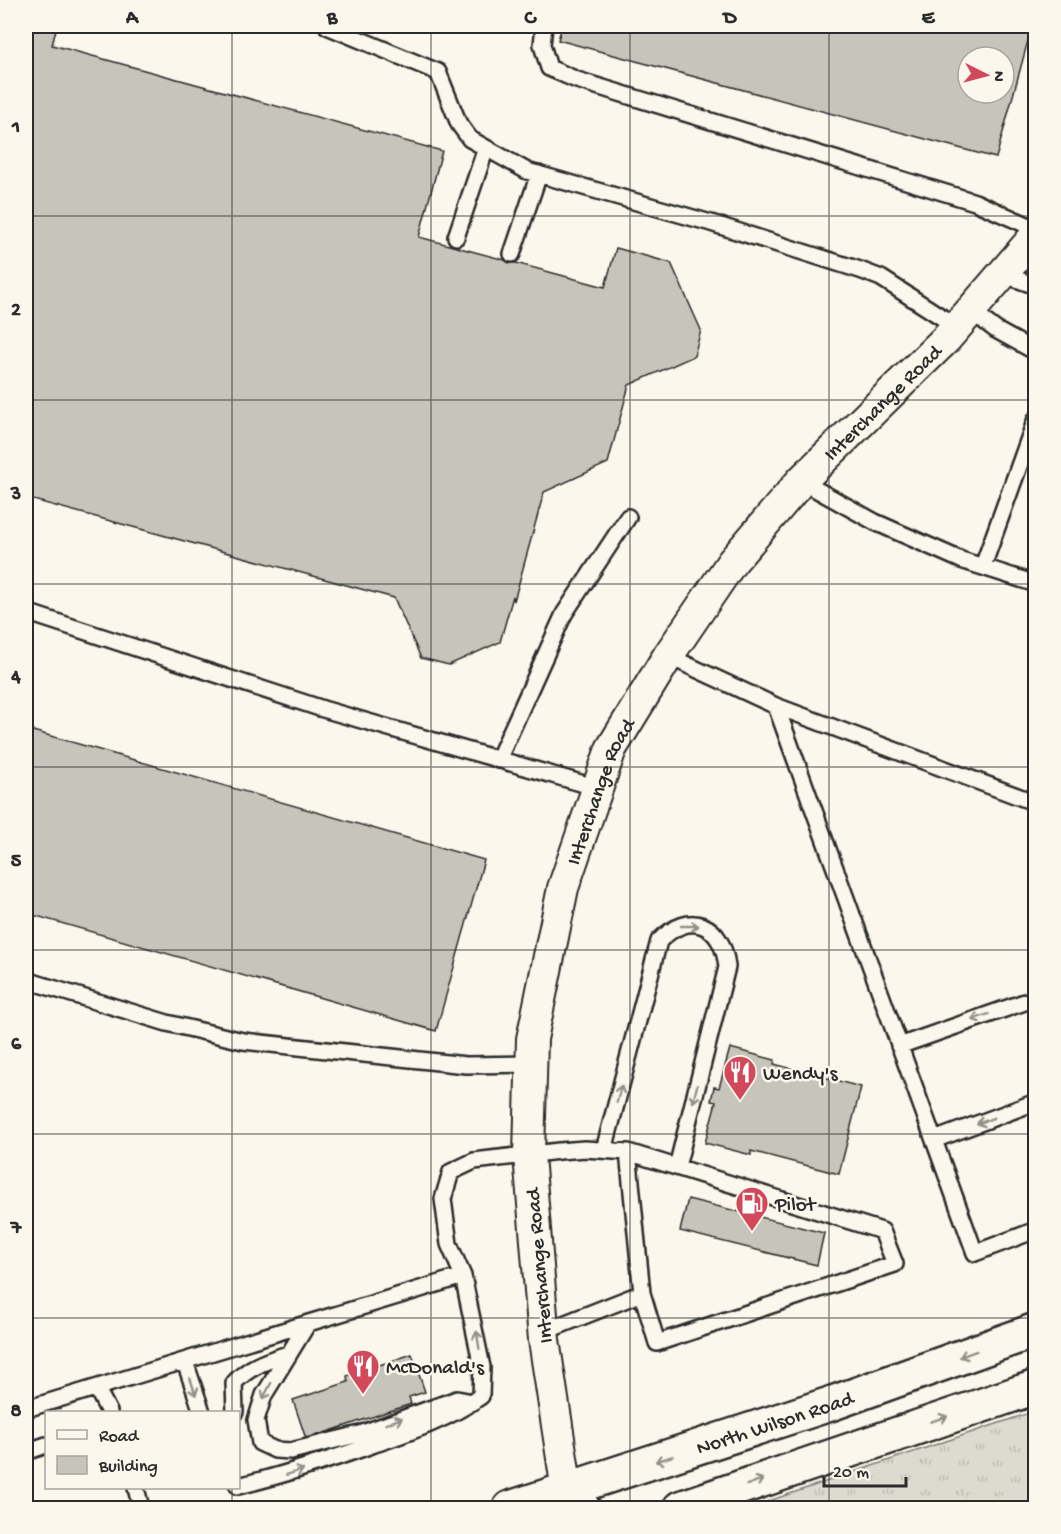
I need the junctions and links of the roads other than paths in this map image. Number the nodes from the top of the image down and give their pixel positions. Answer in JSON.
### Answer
{"nodes":[{"id":1,"x":327,"y":26,"type":"edge"},
{"id":2,"x":544,"y":26,"type":"edge"},
{"id":3,"x":486,"y":148,"type":"junction"},
{"id":4,"x":540,"y":174,"type":"junction"},
{"id":5,"x":1035,"y":230,"type":"edge"},
{"id":6,"x":1035,"y":235,"type":"edge"},
{"id":7,"x":456,"y":237,"type":"dead end"},
{"id":8,"x":512,"y":254,"type":"dead end"},
{"id":9,"x":1002,"y":274,"type":"junction"},
{"id":10,"x":1035,"y":286,"type":"edge"},
{"id":11,"x":964,"y":319,"type":"junction"},
{"id":12,"x":1035,"y":352,"type":"edge"},
{"id":13,"x":1035,"y":419,"type":"edge"},
{"id":14,"x":801,"y":481,"type":"junction"},
{"id":15,"x":628,"y":518,"type":"dead end"},
{"id":16,"x":983,"y":567,"type":"junction"},
{"id":17,"x":1035,"y":584,"type":"edge"},
{"id":18,"x":26,"y":612,"type":"edge"},
{"id":19,"x":668,"y":656,"type":"junction"},
{"id":20,"x":776,"y":706,"type":"junction"},
{"id":21,"x":498,"y":760,"type":"junction"},
{"id":22,"x":598,"y":788,"type":"junction"},
{"id":23,"x":1035,"y":803,"type":"edge"},
{"id":24,"x":26,"y":980,"type":"edge"},
{"id":25,"x":1035,"y":998,"type":"edge"},
{"id":26,"x":899,"y":1046,"type":"junction"},
{"id":27,"x":531,"y":1064,"type":"junction"},
{"id":28,"x":1035,"y":1101,"type":"edge"},
{"id":29,"x":934,"y":1140,"type":"junction"},
{"id":30,"x":604,"y":1150,"type":"junction"},
{"id":31,"x":628,"y":1152,"type":"junction"},
{"id":32,"x":529,"y":1155,"type":"junction"},
{"id":33,"x":677,"y":1167,"type":"junction"},
{"id":34,"x":1035,"y":1230,"type":"edge"},
{"id":35,"x":463,"y":1276,"type":"junction"},
{"id":36,"x":642,"y":1293,"type":"junction"},
{"id":37,"x":308,"y":1323,"type":"junction"},
{"id":38,"x":1035,"y":1330,"type":"edge"},
{"id":39,"x":543,"y":1332,"type":"junction"},
{"id":40,"x":288,"y":1354,"type":"junction"},
{"id":41,"x":185,"y":1362,"type":"junction"},
{"id":42,"x":1035,"y":1387,"type":"edge"},
{"id":43,"x":97,"y":1389,"type":"junction"},
{"id":44,"x":473,"y":1402,"type":"junction"},
{"id":45,"x":26,"y":1409,"type":"edge"},
{"id":46,"x":108,"y":1411,"type":"edge"},
{"id":47,"x":201,"y":1411,"type":"edge"},
{"id":48,"x":235,"y":1411,"type":"edge"},
{"id":49,"x":240,"y":1421,"type":"edge"},
{"id":50,"x":259,"y":1436,"type":"junction"},
{"id":51,"x":45,"y":1445,"type":"edge"},
{"id":52,"x":26,"y":1452,"type":"edge"},
{"id":53,"x":240,"y":1486,"type":"edge"},
{"id":54,"x":136,"y":1489,"type":"edge"},
{"id":55,"x":573,"y":1503,"type":"edge"},
{"id":56,"x":141,"y":1509,"type":"edge"},
{"id":57,"x":510,"y":1509,"type":"edge"},
{"id":58,"x":680,"y":1509,"type":"edge"}],
"edges":[{"from":1,"to":3,"type":"lane"},
{"from":2,"to":5,"type":"lane"},
{"from":3,"to":4,"type":"lane"},
{"from":3,"to":7,"type":"lane"},
{"from":4,"to":8,"type":"lane"},
{"from":4,"to":11,"type":"lane"},
{"from":6,"to":9,"type":"street","name":"Interchange Road"},
{"from":9,"to":10,"type":"lane"},
{"from":9,"to":11,"type":"street","name":"Interchange Road"},
{"from":11,"to":12,"type":"lane"},
{"from":11,"to":14,"type":"street","name":"Interchange Road"},
{"from":13,"to":16,"type":"lane"},
{"from":14,"to":16,"type":"lane"},
{"from":14,"to":19,"type":"street","name":"Interchange Road"},
{"from":15,"to":21,"type":"lane"},
{"from":16,"to":17,"type":"lane"},
{"from":18,"to":21,"type":"lane"},
{"from":19,"to":20,"type":"lane"},
{"from":19,"to":22,"type":"street","name":"Interchange Road"},
{"from":20,"to":23,"type":"lane"},
{"from":20,"to":26,"type":"lane"},
{"from":21,"to":22,"type":"lane"},
{"from":22,"to":27,"type":"street","name":"Interchange Road"},
{"from":24,"to":27,"type":"lane"},
{"from":25,"to":26,"type":"lane","one_way":true},
{"from":26,"to":29,"type":"lane"},
{"from":27,"to":32,"type":"street","name":"Interchange Road"},
{"from":28,"to":29,"type":"lane","one_way":true},
{"from":29,"to":34,"type":"lane"},
{"from":30,"to":31,"type":"lane"},
{"from":30,"to":32,"type":"lane"},
{"from":30,"to":33,"type":"lane","one_way":true},
{"from":31,"to":33,"type":"lane"},
{"from":31,"to":36,"type":"lane"},
{"from":32,"to":35,"type":"lane"},
{"from":32,"to":39,"type":"street","name":"Interchange Road"},
{"from":33,"to":36,"type":"lane"},
{"from":35,"to":37,"type":"lane"},
{"from":44,"to":35,"type":"lane","one_way":true},
{"from":36,"to":39,"type":"lane"},
{"from":37,"to":40,"type":"lane"},
{"from":37,"to":41,"type":"lane"},
{"from":38,"to":55,"type":"main road","name":"North Wilson Road","one_way":true},
{"from":39,"to":55,"type":"street","name":"Interchange Road"},
{"from":40,"to":48,"type":"lane"},
{"from":40,"to":50,"type":"lane","one_way":true},
{"from":41,"to":43,"type":"lane"},
{"from":41,"to":47,"type":"lane","one_way":true},
{"from":58,"to":42,"type":"main road","one_way":true},
{"from":43,"to":45,"type":"lane"},
{"from":43,"to":46,"type":"lane"},
{"from":50,"to":44,"type":"lane","one_way":true},
{"from":53,"to":44,"type":"lane","one_way":true},
{"from":49,"to":50,"type":"lane"},
{"from":51,"to":52,"type":"lane"},
{"from":54,"to":56,"type":"lane"},
{"from":55,"to":57,"type":"main road","name":"North Wilson Road"}]}
